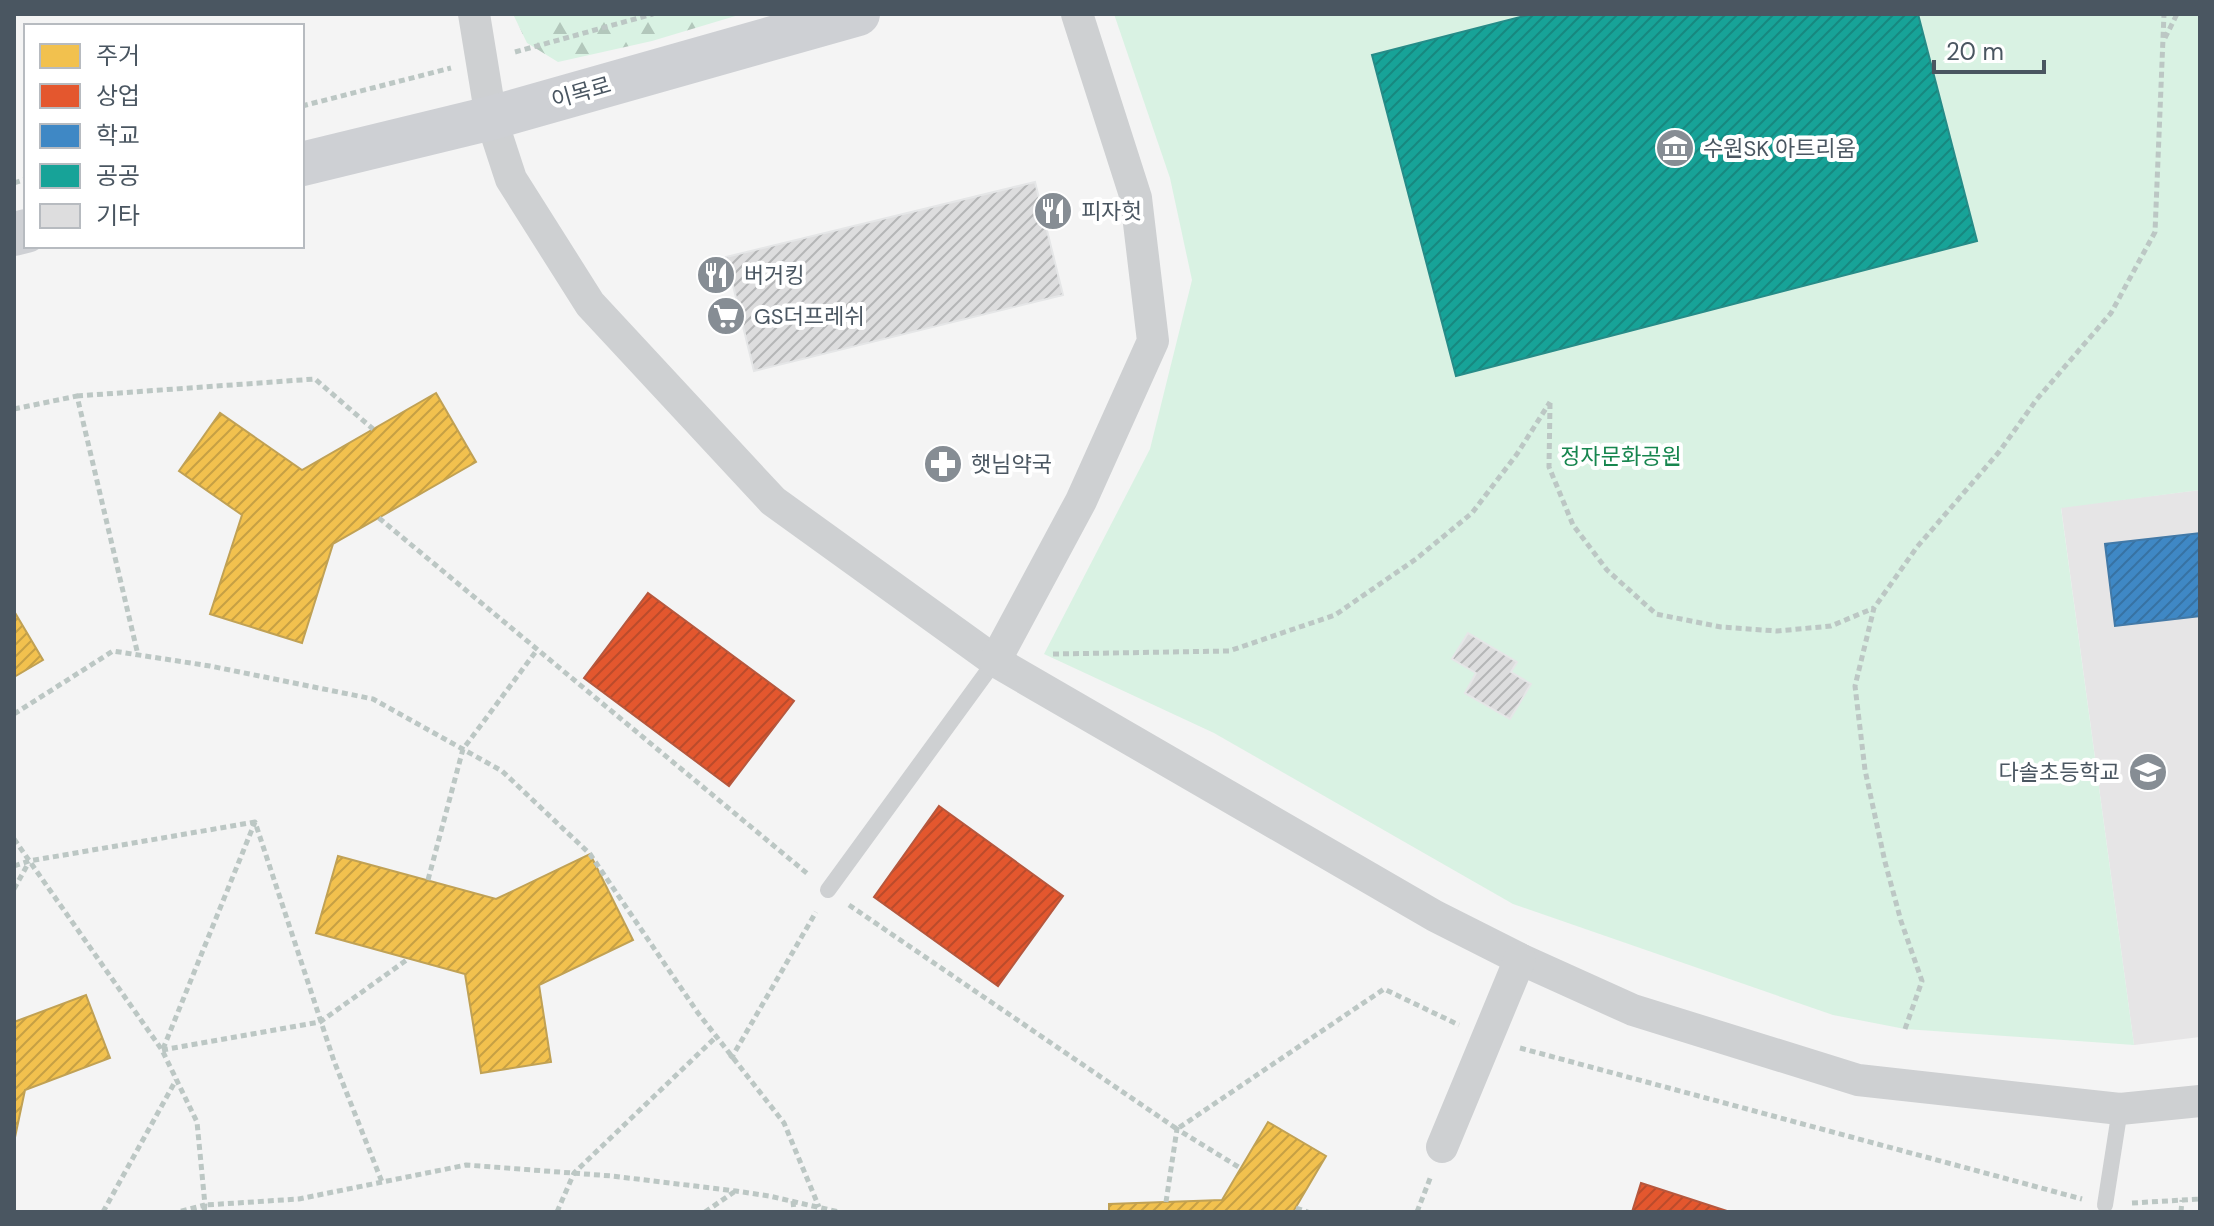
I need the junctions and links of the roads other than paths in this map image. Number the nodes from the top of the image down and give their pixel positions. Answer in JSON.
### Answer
{"nodes":[{"id":1,"x":474,"y":14,"type":"edge"},
{"id":2,"x":858,"y":14,"type":"edge"},
{"id":3,"x":1077,"y":14,"type":"edge"},
{"id":4,"x":491,"y":118,"type":"junction"},
{"id":5,"x":304,"y":164,"type":"edge"},
{"id":6,"x":995,"y":661,"type":"junction"},
{"id":7,"x":828,"y":890,"type":"road end"},
{"id":8,"x":1520,"y":959,"type":"junction"},
{"id":9,"x":2200,"y":1101,"type":"edge"},
{"id":10,"x":2120,"y":1109,"type":"junction"},
{"id":11,"x":1442,"y":1147,"type":"dead end"},
{"id":12,"x":2105,"y":1205,"type":"road end"}],
"edges":[{"from":1,"to":4,"type":"street"},
{"from":2,"to":4,"type":"street","name":"이목로"},
{"from":3,"to":6,"type":"street"},
{"from":4,"to":5,"type":"street","name":"이목로"},
{"from":4,"to":6,"type":"street"},
{"from":6,"to":7,"type":"lane"},
{"from":6,"to":8,"type":"street"},
{"from":8,"to":10,"type":"street"},
{"from":8,"to":11,"type":"street"},
{"from":9,"to":10,"type":"street"},
{"from":10,"to":12,"type":"lane"}]}
